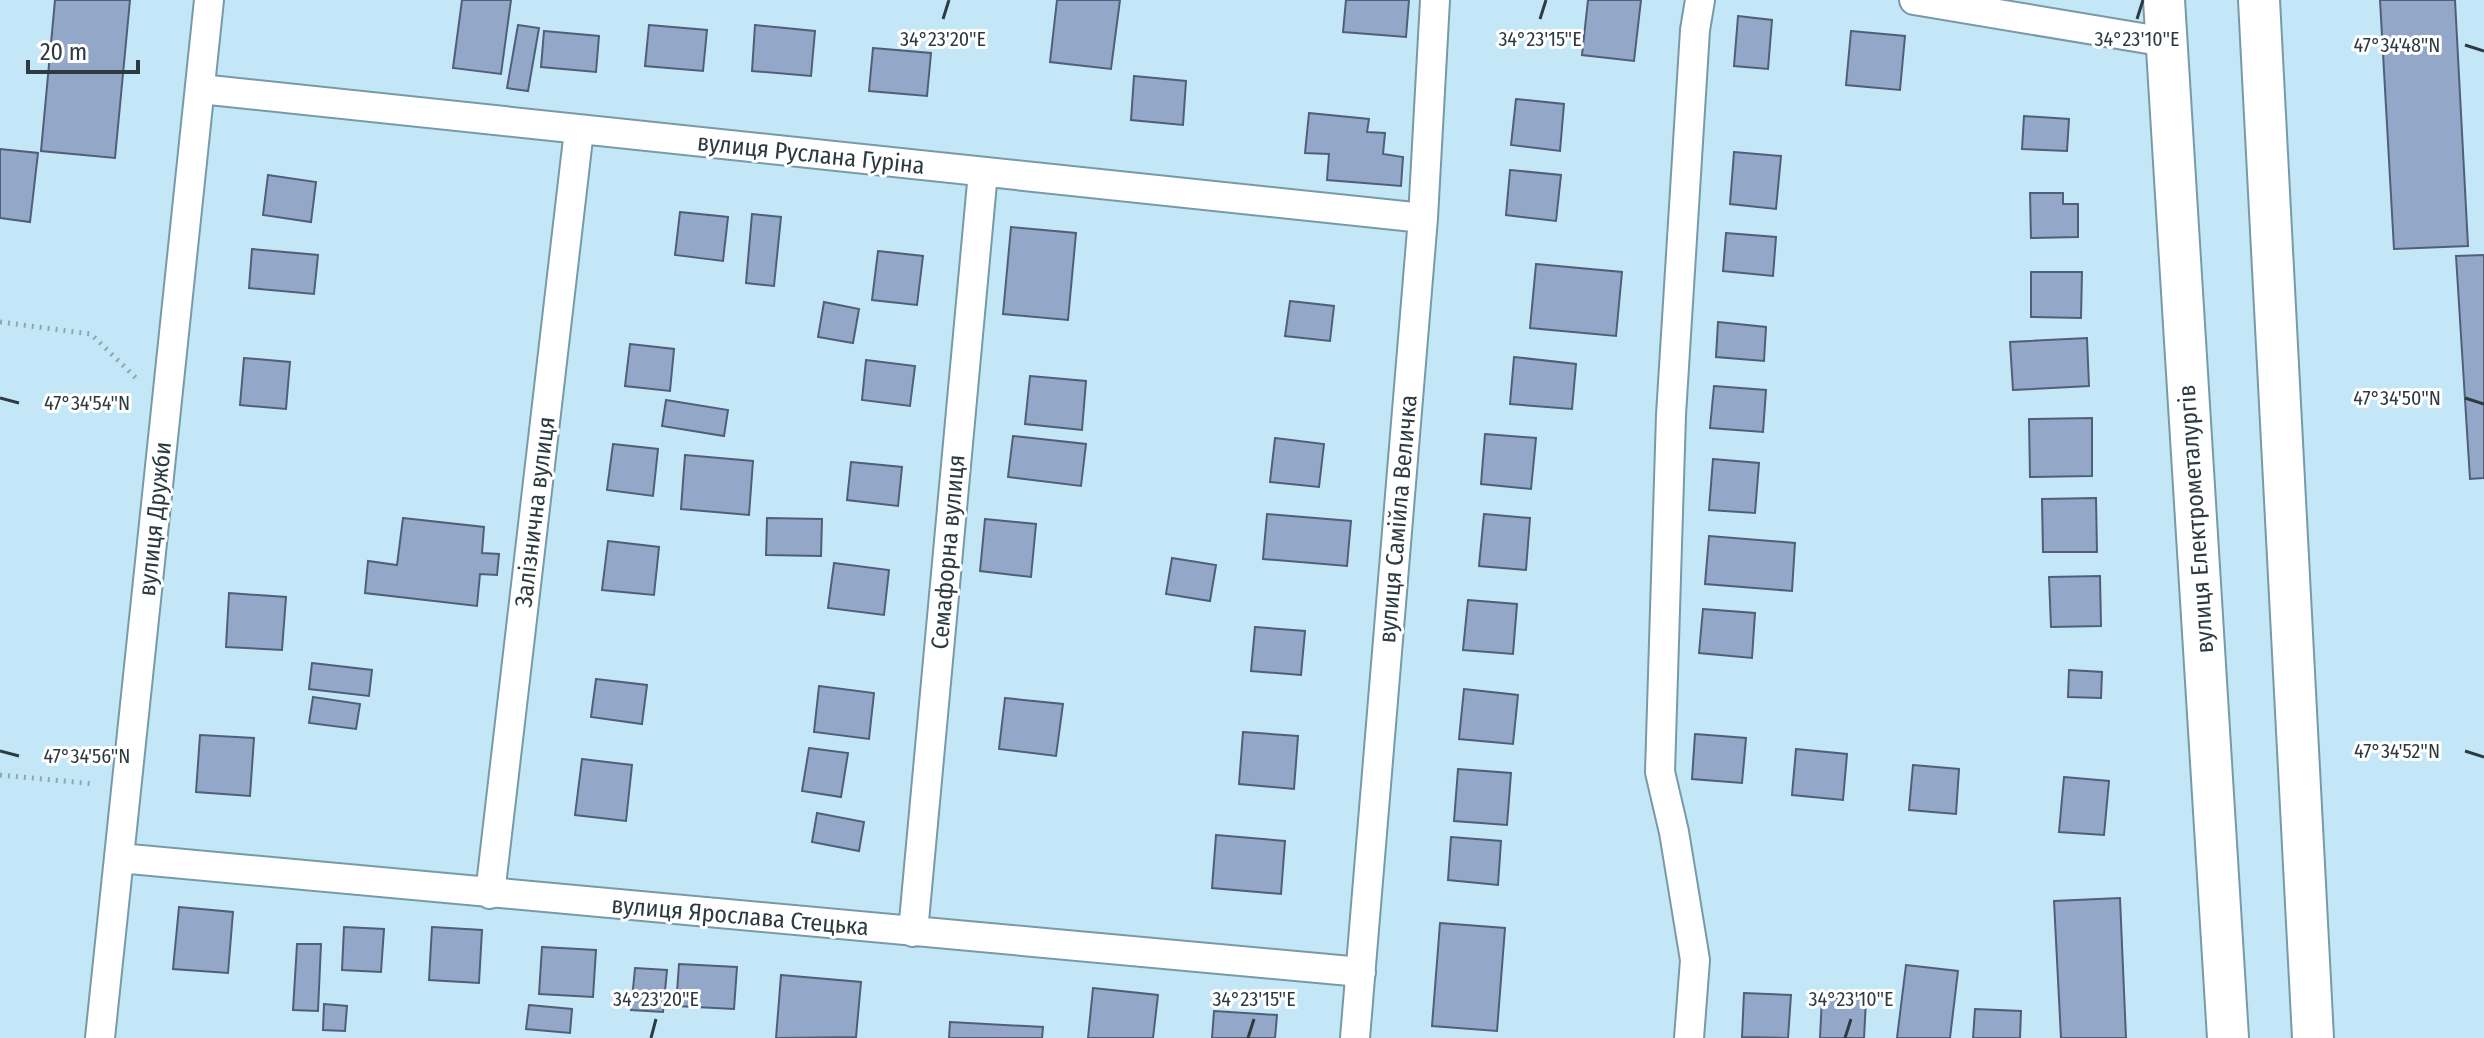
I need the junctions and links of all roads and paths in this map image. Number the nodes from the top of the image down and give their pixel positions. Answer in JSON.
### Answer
{"nodes":[{"id":1,"x":209,"y":0,"type":"edge"},
{"id":2,"x":1435,"y":0,"type":"edge"},
{"id":3,"x":1700,"y":0,"type":"edge"},
{"id":4,"x":1914,"y":0,"type":"edge"},
{"id":5,"x":2164,"y":0,"type":"edge"},
{"id":6,"x":2259,"y":0,"type":"edge"},
{"id":7,"x":2166,"y":42,"type":"junction"},
{"id":8,"x":200,"y":89,"type":"junction"},
{"id":9,"x":579,"y":130,"type":"junction"},
{"id":10,"x":983,"y":172,"type":"junction"},
{"id":11,"x":1423,"y":218,"type":"junction"},
{"id":12,"x":0,"y":322,"type":"edge"},
{"id":13,"x":137,"y":379,"type":"dead end"},
{"id":14,"x":97,"y":769,"type":"dead end"},
{"id":15,"x":0,"y":775,"type":"edge"},
{"id":16,"x":119,"y":858,"type":"junction"},
{"id":17,"x":490,"y":894,"type":"junction"},
{"id":18,"x":913,"y":932,"type":"junction"},
{"id":19,"x":1361,"y":972,"type":"junction"},
{"id":20,"x":100,"y":1038,"type":"edge"},
{"id":21,"x":1355,"y":1038,"type":"edge"},
{"id":22,"x":1689,"y":1038,"type":"edge"},
{"id":23,"x":2228,"y":1038,"type":"edge"},
{"id":24,"x":2313,"y":1038,"type":"edge"}],
"edges":[{"from":1,"to":8,"type":"street","name":"вулиця Дружби"},
{"from":2,"to":11,"type":"street","name":"вулиця Самійла Величка"},
{"from":3,"to":22,"type":"street"},
{"from":4,"to":7,"type":"street"},
{"from":5,"to":7,"type":"main road","name":"вулиця Електрометалургів"},
{"from":6,"to":24,"type":"main road"},
{"from":7,"to":23,"type":"main road","name":"вулиця Електрометалургів"},
{"from":8,"to":9,"type":"street","name":"вулиця Руслана Гуріна"},
{"from":8,"to":16,"type":"street","name":"вулиця Дружби"},
{"from":9,"to":10,"type":"street","name":"вулиця Руслана Гуріна"},
{"from":9,"to":17,"type":"street","name":"Залізнична вулиця"},
{"from":10,"to":11,"type":"street","name":"вулиця Руслана Гуріна"},
{"from":10,"to":18,"type":"street","name":"Семафорна вулиця"},
{"from":11,"to":19,"type":"street","name":"вулиця Самійла Величка"},
{"from":12,"to":13,"type":"path"},
{"from":14,"to":15,"type":"path"},
{"from":16,"to":17,"type":"street","name":"вулиця Ярослава Стецька"},
{"from":16,"to":20,"type":"street","name":"вулиця Дружби"},
{"from":17,"to":18,"type":"street","name":"вулиця Ярослава Стецька"},
{"from":18,"to":19,"type":"street","name":"вулиця Ярослава Стецька"},
{"from":19,"to":21,"type":"street","name":"вулиця Самійла Величка"}]}
